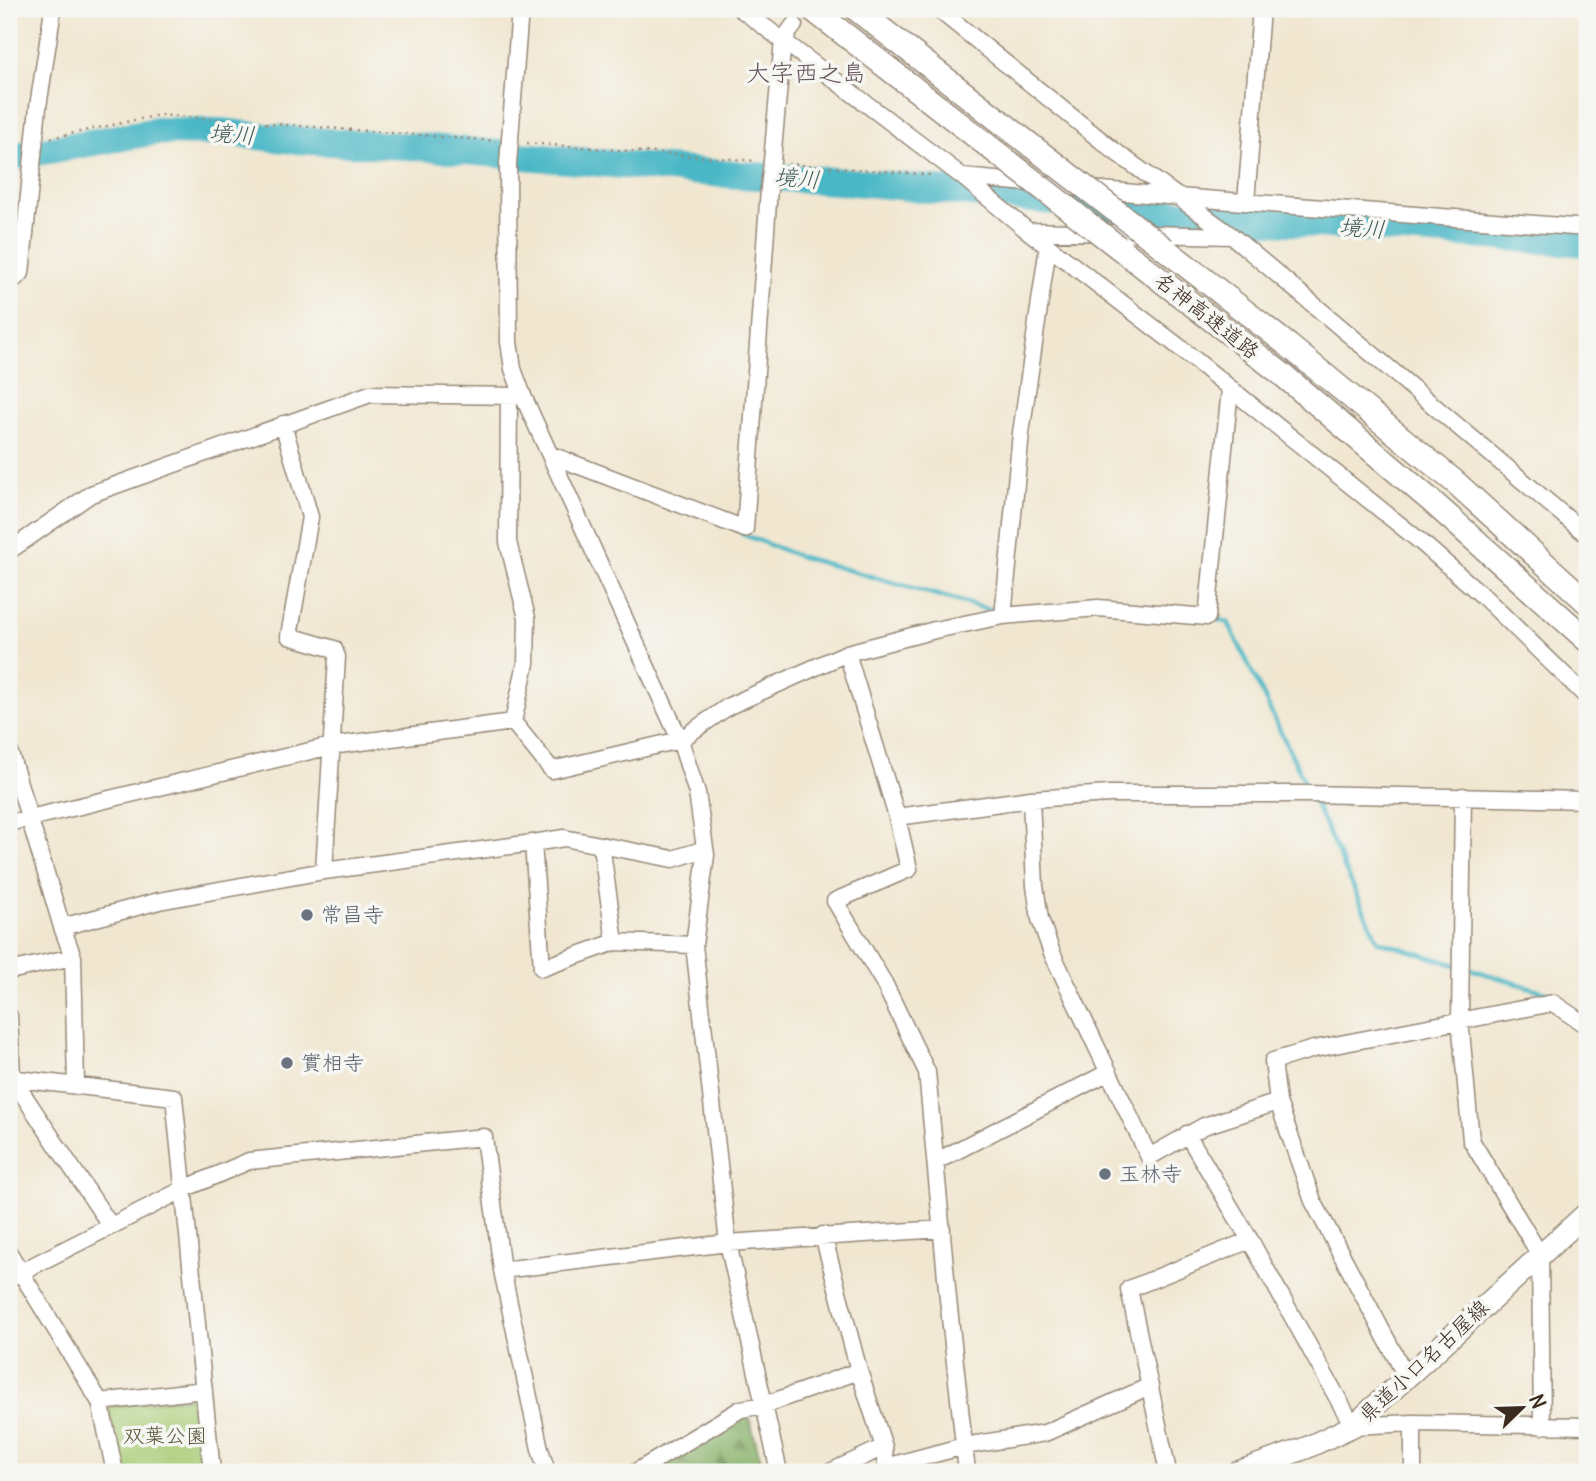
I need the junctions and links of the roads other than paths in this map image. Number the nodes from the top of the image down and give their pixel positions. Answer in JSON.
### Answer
{"nodes":[{"id":1,"x":53,"y":9,"type":"edge"},
{"id":2,"x":520,"y":9,"type":"edge"},
{"id":3,"x":741,"y":9,"type":"edge"},
{"id":4,"x":812,"y":9,"type":"edge"},
{"id":5,"x":856,"y":9,"type":"edge"},
{"id":6,"x":938,"y":9,"type":"edge"},
{"id":7,"x":1261,"y":9,"type":"edge"},
{"id":8,"x":794,"y":25,"type":"dead end"},
{"id":9,"x":783,"y":40,"type":"junction"},
{"id":10,"x":963,"y":177,"type":"junction"},
{"id":11,"x":1178,"y":197,"type":"junction"},
{"id":12,"x":1246,"y":202,"type":"junction"},
{"id":13,"x":1587,"y":228,"type":"edge"},
{"id":14,"x":1025,"y":229,"type":"junction"},
{"id":15,"x":1232,"y":236,"type":"junction"},
{"id":16,"x":1048,"y":246,"type":"junction"},
{"id":17,"x":9,"y":284,"type":"edge"},
{"id":18,"x":1230,"y":389,"type":"junction"},
{"id":19,"x":516,"y":396,"type":"junction"},
{"id":20,"x":283,"y":424,"type":"junction"},
{"id":21,"x":551,"y":455,"type":"junction"},
{"id":22,"x":1587,"y":535,"type":"edge"},
{"id":23,"x":9,"y":551,"type":"edge"},
{"id":24,"x":1587,"y":602,"type":"edge"},
{"id":25,"x":1003,"y":616,"type":"junction"},
{"id":26,"x":1587,"y":640,"type":"edge"},
{"id":27,"x":847,"y":653,"type":"junction"},
{"id":28,"x":1587,"y":697,"type":"edge"},
{"id":29,"x":513,"y":722,"type":"junction"},
{"id":30,"x":680,"y":740,"type":"junction"},
{"id":31,"x":331,"y":746,"type":"junction"},
{"id":32,"x":9,"y":750,"type":"edge"},
{"id":33,"x":1463,"y":796,"type":"junction"},
{"id":34,"x":1031,"y":799,"type":"junction"},
{"id":35,"x":1587,"y":800,"type":"edge"},
{"id":36,"x":897,"y":817,"type":"junction"},
{"id":37,"x":30,"y":818,"type":"junction"},
{"id":38,"x":9,"y":823,"type":"edge"},
{"id":39,"x":533,"y":843,"type":"junction"},
{"id":40,"x":601,"y":845,"type":"junction"},
{"id":41,"x":705,"y":849,"type":"junction"},
{"id":42,"x":324,"y":871,"type":"junction"},
{"id":43,"x":62,"y":927,"type":"junction"},
{"id":44,"x":615,"y":942,"type":"junction"},
{"id":45,"x":694,"y":945,"type":"junction"},
{"id":46,"x":73,"y":957,"type":"junction"},
{"id":47,"x":9,"y":971,"type":"edge"},
{"id":48,"x":9,"y":1016,"type":"edge"},
{"id":49,"x":1460,"y":1020,"type":"junction"},
{"id":50,"x":1587,"y":1026,"type":"edge"},
{"id":51,"x":1109,"y":1072,"type":"junction"},
{"id":52,"x":10,"y":1078,"type":"edge"},
{"id":53,"x":76,"y":1085,"type":"junction"},
{"id":54,"x":1278,"y":1102,"type":"junction"},
{"id":55,"x":1187,"y":1134,"type":"junction"},
{"id":56,"x":937,"y":1161,"type":"junction"},
{"id":57,"x":184,"y":1189,"type":"junction"},
{"id":58,"x":1587,"y":1213,"type":"edge"},
{"id":59,"x":110,"y":1225,"type":"junction"},
{"id":60,"x":942,"y":1229,"type":"junction"},
{"id":61,"x":823,"y":1235,"type":"junction"},
{"id":62,"x":1250,"y":1240,"type":"junction"},
{"id":63,"x":728,"y":1242,"type":"junction"},
{"id":64,"x":9,"y":1253,"type":"edge"},
{"id":65,"x":1539,"y":1255,"type":"junction"},
{"id":66,"x":502,"y":1270,"type":"junction"},
{"id":67,"x":14,"y":1275,"type":"edge"},
{"id":68,"x":859,"y":1371,"type":"junction"},
{"id":69,"x":1406,"y":1377,"type":"junction"},
{"id":70,"x":1150,"y":1386,"type":"junction"},
{"id":71,"x":204,"y":1390,"type":"junction"},
{"id":72,"x":100,"y":1402,"type":"junction"},
{"id":73,"x":764,"y":1405,"type":"junction"},
{"id":74,"x":1413,"y":1423,"type":"junction"},
{"id":75,"x":1353,"y":1426,"type":"junction"},
{"id":76,"x":1542,"y":1426,"type":"junction"},
{"id":77,"x":1587,"y":1426,"type":"edge"},
{"id":78,"x":964,"y":1446,"type":"junction"},
{"id":79,"x":884,"y":1447,"type":"junction"},
{"id":80,"x":115,"y":1472,"type":"edge"},
{"id":81,"x":212,"y":1472,"type":"edge"},
{"id":82,"x":547,"y":1472,"type":"edge"},
{"id":83,"x":636,"y":1472,"type":"edge"},
{"id":84,"x":779,"y":1472,"type":"edge"},
{"id":85,"x":830,"y":1472,"type":"edge"},
{"id":86,"x":967,"y":1472,"type":"edge"},
{"id":87,"x":1168,"y":1472,"type":"edge"},
{"id":88,"x":1238,"y":1472,"type":"edge"},
{"id":89,"x":1413,"y":1472,"type":"edge"}],
"edges":[{"from":1,"to":17,"type":"street"},
{"from":2,"to":19,"type":"street"},
{"from":3,"to":9,"type":"street"},
{"from":4,"to":26,"type":"highway","name":"名神高速道路","bridge":true},
{"from":5,"to":24,"type":"highway","name":"名神高速道路","bridge":true},
{"from":6,"to":11,"type":"street"},
{"from":7,"to":12,"type":"street"},
{"from":8,"to":9,"type":"street"},
{"from":9,"to":10,"type":"street"},
{"from":9,"to":21,"type":"street","bridge":true},
{"from":10,"to":11,"type":"street"},
{"from":10,"to":14,"type":"street"},
{"from":11,"to":12,"type":"street"},
{"from":11,"to":15,"type":"street"},
{"from":12,"to":13,"type":"street"},
{"from":14,"to":15,"type":"street"},
{"from":14,"to":16,"type":"street"},
{"from":15,"to":22,"type":"street"},
{"from":16,"to":18,"type":"street"},
{"from":16,"to":25,"type":"street"},
{"from":18,"to":25,"type":"street"},
{"from":18,"to":28,"type":"street"},
{"from":19,"to":20,"type":"street"},
{"from":19,"to":21,"type":"street"},
{"from":19,"to":29,"type":"street"},
{"from":20,"to":23,"type":"street"},
{"from":20,"to":31,"type":"street"},
{"from":21,"to":30,"type":"street"},
{"from":25,"to":27,"type":"street"},
{"from":27,"to":30,"type":"street"},
{"from":27,"to":36,"type":"street"},
{"from":29,"to":30,"type":"street"},
{"from":29,"to":31,"type":"street"},
{"from":30,"to":41,"type":"street"},
{"from":31,"to":37,"type":"street"},
{"from":31,"to":42,"type":"street"},
{"from":32,"to":37,"type":"street"},
{"from":33,"to":34,"type":"street"},
{"from":33,"to":35,"type":"street"},
{"from":33,"to":49,"type":"street"},
{"from":34,"to":36,"type":"street"},
{"from":34,"to":51,"type":"street"},
{"from":36,"to":56,"type":"street"},
{"from":37,"to":38,"type":"street"},
{"from":37,"to":43,"type":"street"},
{"from":39,"to":40,"type":"street"},
{"from":39,"to":42,"type":"street"},
{"from":39,"to":44,"type":"street"},
{"from":40,"to":41,"type":"street"},
{"from":40,"to":44,"type":"street"},
{"from":41,"to":45,"type":"street"},
{"from":42,"to":43,"type":"street"},
{"from":43,"to":46,"type":"street"},
{"from":44,"to":45,"type":"street"},
{"from":45,"to":63,"type":"street"},
{"from":46,"to":47,"type":"street"},
{"from":46,"to":53,"type":"street"},
{"from":48,"to":52,"type":"street"},
{"from":49,"to":50,"type":"street"},
{"from":49,"to":54,"type":"street"},
{"from":49,"to":65,"type":"street"},
{"from":51,"to":55,"type":"street"},
{"from":51,"to":56,"type":"street"},
{"from":52,"to":53,"type":"street"},
{"from":52,"to":59,"type":"street"},
{"from":53,"to":57,"type":"street"},
{"from":54,"to":55,"type":"street"},
{"from":54,"to":69,"type":"street"},
{"from":55,"to":62,"type":"street"},
{"from":56,"to":60,"type":"street"},
{"from":57,"to":59,"type":"street"},
{"from":57,"to":66,"type":"street"},
{"from":57,"to":71,"type":"street"},
{"from":58,"to":65,"type":"main road","name":"県道小口名古屋線"},
{"from":59,"to":67,"type":"street"},
{"from":60,"to":61,"type":"street"},
{"from":60,"to":78,"type":"street"},
{"from":61,"to":63,"type":"street"},
{"from":61,"to":68,"type":"street"},
{"from":62,"to":70,"type":"street"},
{"from":62,"to":75,"type":"street"},
{"from":63,"to":66,"type":"street"},
{"from":63,"to":73,"type":"street"},
{"from":64,"to":67,"type":"street"},
{"from":65,"to":69,"type":"main road","name":"県道小口名古屋線"},
{"from":65,"to":76,"type":"street"},
{"from":66,"to":82,"type":"street"},
{"from":67,"to":72,"type":"street"},
{"from":68,"to":73,"type":"street"},
{"from":68,"to":79,"type":"street"},
{"from":69,"to":75,"type":"main road","name":"県道小口名古屋線"},
{"from":70,"to":78,"type":"street"},
{"from":70,"to":87,"type":"street"},
{"from":71,"to":72,"type":"street"},
{"from":71,"to":81,"type":"street"},
{"from":72,"to":80,"type":"street"},
{"from":73,"to":83,"type":"street"},
{"from":73,"to":84,"type":"street"},
{"from":74,"to":75,"type":"street"},
{"from":74,"to":76,"type":"street"},
{"from":74,"to":89,"type":"street"},
{"from":75,"to":88,"type":"main road","name":"県道小口名古屋線"},
{"from":76,"to":77,"type":"street"},
{"from":78,"to":79,"type":"street"},
{"from":78,"to":86,"type":"street"},
{"from":79,"to":85,"type":"street"}]}
